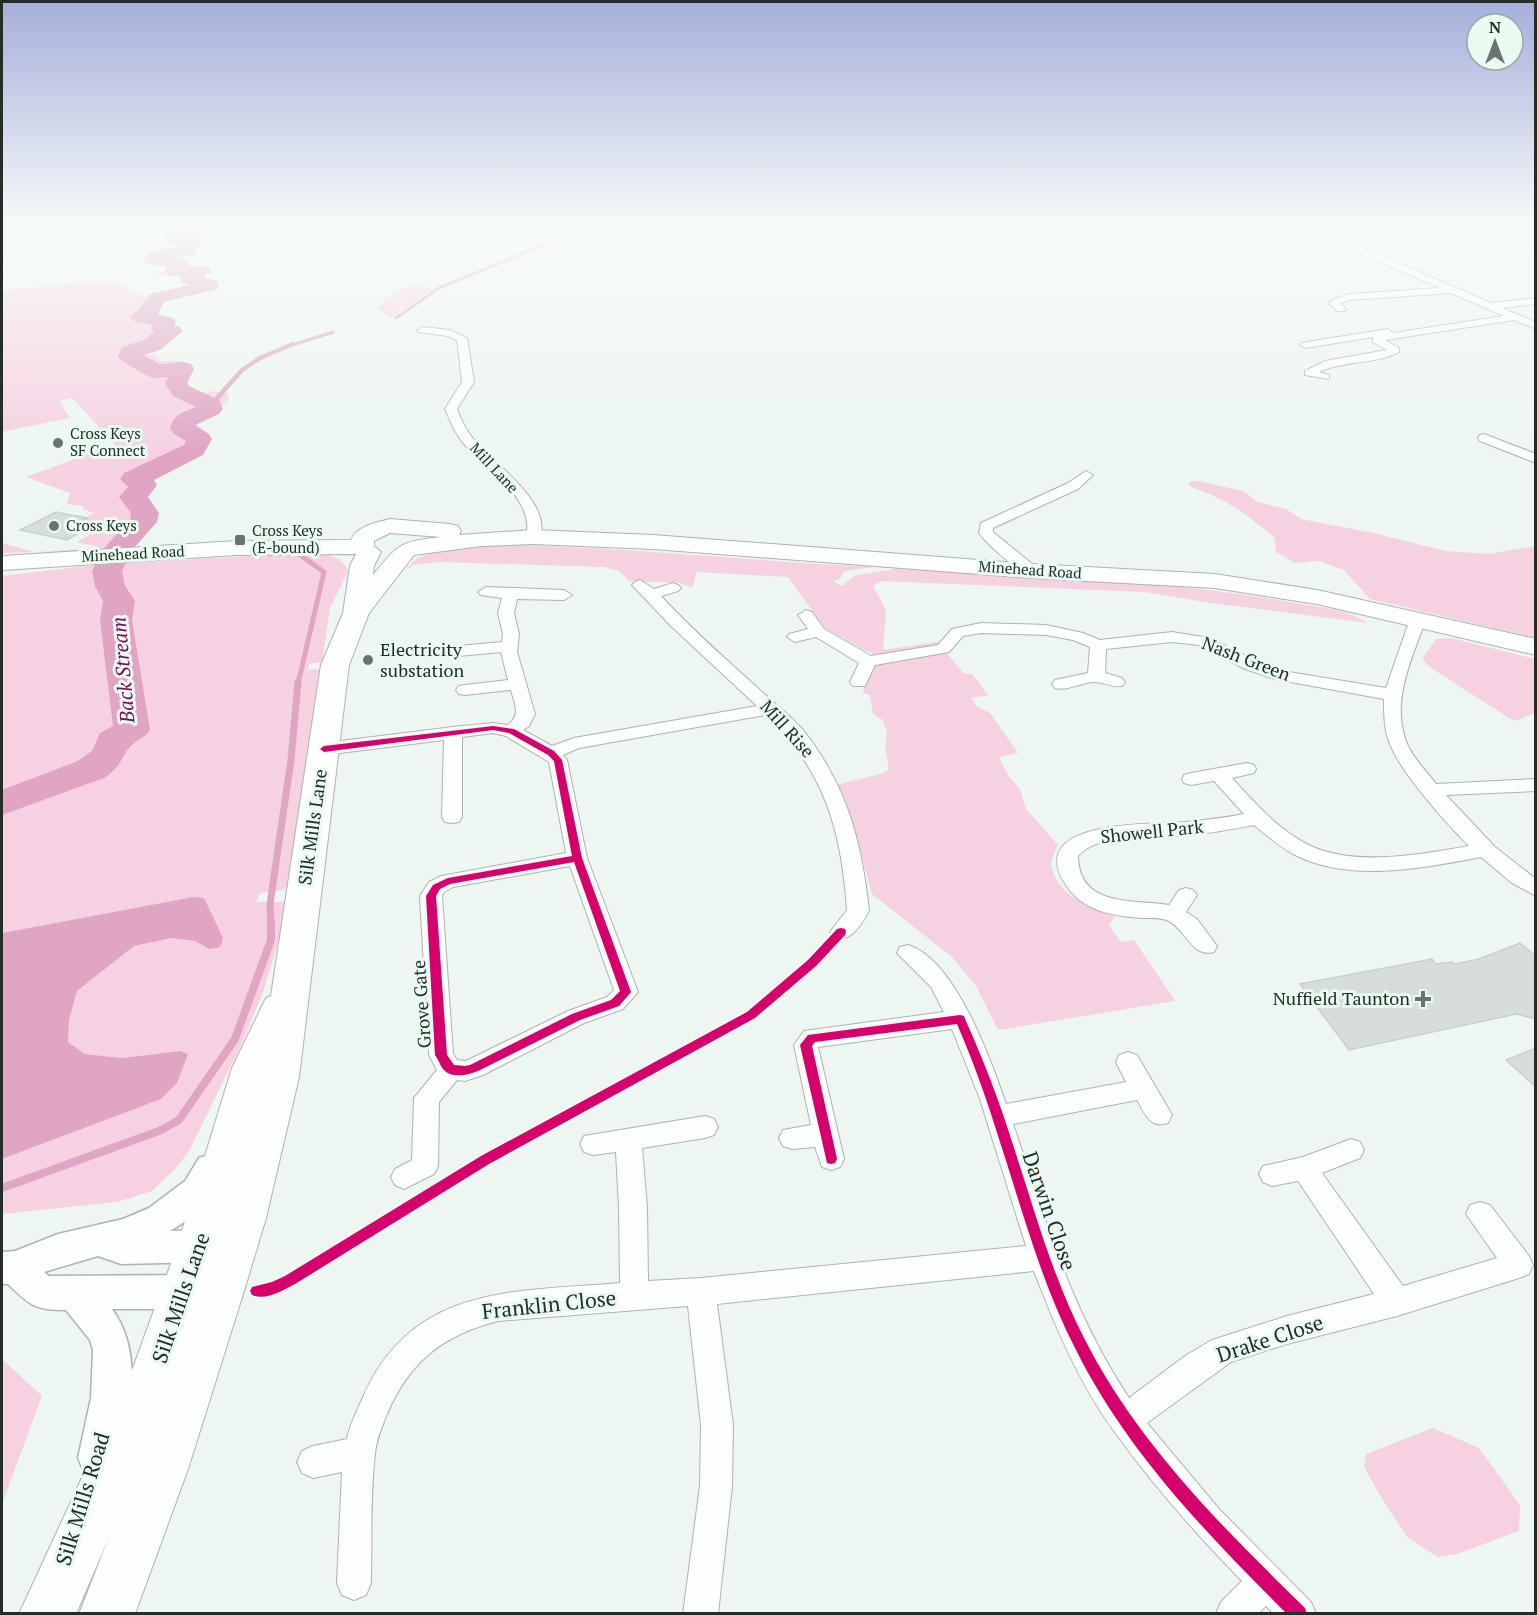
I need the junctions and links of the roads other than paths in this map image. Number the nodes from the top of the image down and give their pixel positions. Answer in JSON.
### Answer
{"nodes":[{"id":1,"x":1335,"y":303,"type":"edge"},
{"id":2,"x":1482,"y":303,"type":"edge"},
{"id":3,"x":1513,"y":303,"type":"edge"},
{"id":4,"x":1488,"y":306,"type":"junction"},
{"id":5,"x":1341,"y":309,"type":"dead end"},
{"id":6,"x":1512,"y":316,"type":"junction"},
{"id":7,"x":1536,"y":326,"type":"edge"},
{"id":8,"x":422,"y":330,"type":"dead end"},
{"id":9,"x":1305,"y":345,"type":"dead end"},
{"id":10,"x":1325,"y":377,"type":"dead end"},
{"id":11,"x":1484,"y":438,"type":"dead end"},
{"id":12,"x":1536,"y":459,"type":"edge"},
{"id":13,"x":1086,"y":475,"type":"dead end"},
{"id":14,"x":526,"y":537,"type":"junction"},
{"id":15,"x":369,"y":543,"type":"junction"},
{"id":16,"x":411,"y":543,"type":"junction"},
{"id":17,"x":8,"y":560,"type":"edge"},
{"id":18,"x":1032,"y":571,"type":"junction"},
{"id":19,"x":673,"y":588,"type":"dead end"},
{"id":20,"x":486,"y":592,"type":"dead end"},
{"id":21,"x":511,"y":594,"type":"junction"},
{"id":22,"x":564,"y":595,"type":"dead end"},
{"id":23,"x":356,"y":613,"type":"junction"},
{"id":24,"x":806,"y":615,"type":"dead end"},
{"id":25,"x":1418,"y":619,"type":"junction"},
{"id":26,"x":818,"y":632,"type":"junction"},
{"id":27,"x":795,"y":637,"type":"dead end"},
{"id":28,"x":1098,"y":645,"type":"junction"},
{"id":29,"x":509,"y":646,"type":"junction"},
{"id":30,"x":1536,"y":647,"type":"edge"},
{"id":31,"x":448,"y":652,"type":"dead end"},
{"id":32,"x":868,"y":661,"type":"junction"},
{"id":33,"x":1096,"y":676,"type":"junction"},
{"id":34,"x":859,"y":682,"type":"dead end"},
{"id":35,"x":1116,"y":682,"type":"dead end"},
{"id":36,"x":518,"y":684,"type":"junction"},
{"id":37,"x":1061,"y":684,"type":"dead end"},
{"id":38,"x":465,"y":690,"type":"dead end"},
{"id":39,"x":1393,"y":695,"type":"junction"},
{"id":40,"x":769,"y":709,"type":"junction"},
{"id":41,"x":511,"y":731,"type":"junction"},
{"id":42,"x":453,"y":732,"type":"junction"},
{"id":43,"x":324,"y":748,"type":"junction"},
{"id":44,"x":551,"y":753,"type":"junction"},
{"id":45,"x":1247,"y":769,"type":"dead end"},
{"id":46,"x":1218,"y":774,"type":"junction"},
{"id":47,"x":1191,"y":779,"type":"dead end"},
{"id":48,"x":1536,"y":785,"type":"edge"},
{"id":49,"x":1430,"y":790,"type":"junction"},
{"id":50,"x":452,"y":817,"type":"dead end"},
{"id":51,"x":1258,"y":819,"type":"junction"},
{"id":52,"x":1485,"y":850,"type":"junction"},
{"id":53,"x":577,"y":858,"type":"junction"},
{"id":54,"x":1536,"y":888,"type":"edge"},
{"id":55,"x":1186,"y":895,"type":"dead end"},
{"id":56,"x":1174,"y":914,"type":"junction"},
{"id":57,"x":842,"y":932,"type":"dead end"},
{"id":58,"x":1206,"y":946,"type":"dead end"},
{"id":59,"x":908,"y":953,"type":"dead end"},
{"id":60,"x":294,"y":974,"type":"junction"},
{"id":61,"x":960,"y":1019,"type":"junction"},
{"id":62,"x":1128,"y":1062,"type":"dead end"},
{"id":63,"x":452,"y":1069,"type":"junction"},
{"id":64,"x":1143,"y":1089,"type":"junction"},
{"id":65,"x":1159,"y":1114,"type":"dead end"},
{"id":66,"x":999,"y":1116,"type":"junction"},
{"id":67,"x":705,"y":1127,"type":"dead end"},
{"id":68,"x":231,"y":1134,"type":"junction"},
{"id":69,"x":792,"y":1138,"type":"dead end"},
{"id":70,"x":628,"y":1139,"type":"junction"},
{"id":71,"x":593,"y":1144,"type":"dead end"},
{"id":72,"x":1351,"y":1150,"type":"dead end"},
{"id":73,"x":1304,"y":1168,"type":"junction"},
{"id":74,"x":1272,"y":1174,"type":"dead end"},
{"id":75,"x":404,"y":1177,"type":"dead end"},
{"id":76,"x":1480,"y":1214,"type":"dead end"},
{"id":77,"x":99,"y":1242,"type":"junction"},
{"id":78,"x":1044,"y":1257,"type":"junction"},
{"id":79,"x":8,"y":1267,"type":"edge"},
{"id":80,"x":210,"y":1269,"type":"junction"},
{"id":81,"x":701,"y":1292,"type":"junction"},
{"id":82,"x":75,"y":1294,"type":"junction"},
{"id":83,"x":634,"y":1295,"type":"junction"},
{"id":84,"x":1397,"y":1302,"type":"junction"},
{"id":85,"x":1125,"y":1421,"type":"junction"},
{"id":86,"x":359,"y":1453,"type":"junction"},
{"id":87,"x":313,"y":1462,"type":"dead end"},
{"id":88,"x":1266,"y":1581,"type":"junction"},
{"id":89,"x":354,"y":1583,"type":"dead end"},
{"id":90,"x":49,"y":1610,"type":"edge"},
{"id":91,"x":107,"y":1614,"type":"edge"},
{"id":92,"x":699,"y":1614,"type":"edge"},
{"id":93,"x":1233,"y":1614,"type":"edge"},
{"id":94,"x":1299,"y":1614,"type":"edge"}],
"edges":[{"from":1,"to":5,"type":"street"},
{"from":2,"to":4,"type":"street"},
{"from":3,"to":4,"type":"street"},
{"from":4,"to":6,"type":"street"},
{"from":6,"to":7,"type":"street"},
{"from":6,"to":9,"type":"street"},
{"from":6,"to":10,"type":"street"},
{"from":8,"to":14,"type":"street","name":"Mill Lane"},
{"from":11,"to":12,"type":"street"},
{"from":13,"to":18,"type":"street"},
{"from":14,"to":16,"type":"main road","name":"Minehead Road"},
{"from":14,"to":18,"type":"main road","name":"Minehead Road"},
{"from":15,"to":16,"type":"main road","name":"Minehead Road"},
{"from":15,"to":17,"type":"main road","name":"Minehead Road"},
{"from":15,"to":23,"type":"main road","name":"Silk Mills Lane"},
{"from":16,"to":23,"type":"main road","name":"Silk Mills Lane"},
{"from":18,"to":25,"type":"main road","name":"Minehead Road"},
{"from":19,"to":40,"type":"street","name":"Mill Rise"},
{"from":20,"to":21,"type":"street"},
{"from":21,"to":22,"type":"street"},
{"from":21,"to":29,"type":"street"},
{"from":23,"to":43,"type":"main road","name":"Silk Mills Lane"},
{"from":24,"to":26,"type":"street"},
{"from":25,"to":30,"type":"main road","name":"Minehead Road"},
{"from":25,"to":39,"type":"street"},
{"from":26,"to":27,"type":"street"},
{"from":26,"to":32,"type":"street"},
{"from":28,"to":32,"type":"street","name":"Nash Green"},
{"from":28,"to":33,"type":"street"},
{"from":28,"to":39,"type":"street","name":"Nash Green"},
{"from":29,"to":31,"type":"street"},
{"from":29,"to":36,"type":"street"},
{"from":32,"to":34,"type":"street"},
{"from":33,"to":35,"type":"street"},
{"from":33,"to":37,"type":"street"},
{"from":36,"to":38,"type":"street"},
{"from":36,"to":41,"type":"street"},
{"from":39,"to":49,"type":"street"},
{"from":40,"to":44,"type":"street"},
{"from":40,"to":57,"type":"street","name":"Mill Rise"},
{"from":41,"to":42,"type":"street"},
{"from":41,"to":44,"type":"street"},
{"from":42,"to":43,"type":"street"},
{"from":42,"to":50,"type":"street"},
{"from":43,"to":60,"type":"main road","name":"Silk Mills Lane"},
{"from":44,"to":53,"type":"street","name":"Grove Gate"},
{"from":45,"to":46,"type":"street"},
{"from":46,"to":47,"type":"street"},
{"from":46,"to":51,"type":"street"},
{"from":48,"to":49,"type":"street"},
{"from":49,"to":52,"type":"street"},
{"from":51,"to":52,"type":"street"},
{"from":51,"to":56,"type":"street","name":"Showell Park"},
{"from":52,"to":54,"type":"street"},
{"from":53,"to":63,"type":"street","name":"Grove Gate"},
{"from":53,"to":63,"type":"street","name":"Grove Gate"},
{"from":55,"to":56,"type":"street"},
{"from":56,"to":58,"type":"street"},
{"from":59,"to":61,"type":"street","name":"Darwin Close"},
{"from":60,"to":68,"type":"main road","name":"Silk Mills Lane"},
{"from":60,"to":80,"type":"main road","name":"Silk Mills Lane"},
{"from":61,"to":66,"type":"street","name":"Darwin Close"},
{"from":61,"to":69,"type":"street"},
{"from":62,"to":64,"type":"street"},
{"from":63,"to":75,"type":"street","name":"Grove Gate"},
{"from":64,"to":65,"type":"street"},
{"from":64,"to":66,"type":"street"},
{"from":66,"to":78,"type":"street","name":"Darwin Close"},
{"from":67,"to":70,"type":"street"},
{"from":68,"to":77,"type":"street"},
{"from":68,"to":80,"type":"main road","name":"Silk Mills Lane"},
{"from":70,"to":71,"type":"street"},
{"from":70,"to":83,"type":"street","name":"Franklin Close"},
{"from":72,"to":73,"type":"street"},
{"from":73,"to":74,"type":"street"},
{"from":73,"to":84,"type":"street"},
{"from":76,"to":84,"type":"street","name":"Drake Close"},
{"from":77,"to":79,"type":"street"},
{"from":77,"to":80,"type":"street"},
{"from":78,"to":81,"type":"street","name":"Franklin Close"},
{"from":78,"to":85,"type":"street","name":"Darwin Close"},
{"from":79,"to":82,"type":"street"},
{"from":80,"to":82,"type":"street"},
{"from":80,"to":90,"type":"main road","name":"Silk Mills Lane"},
{"from":80,"to":91,"type":"main road","name":"Silk Mills Lane"},
{"from":81,"to":83,"type":"street","name":"Franklin Close"},
{"from":81,"to":92,"type":"street"},
{"from":82,"to":90,"type":"street","name":"Silk Mills Road"},
{"from":83,"to":86,"type":"street","name":"Franklin Close"},
{"from":84,"to":85,"type":"street","name":"Drake Close"},
{"from":85,"to":88,"type":"street","name":"Darwin Close"},
{"from":86,"to":87,"type":"street"},
{"from":86,"to":89,"type":"street","name":"Franklin Close"},
{"from":88,"to":93,"type":"street"},
{"from":88,"to":94,"type":"street","name":"Darwin Close"}]}
